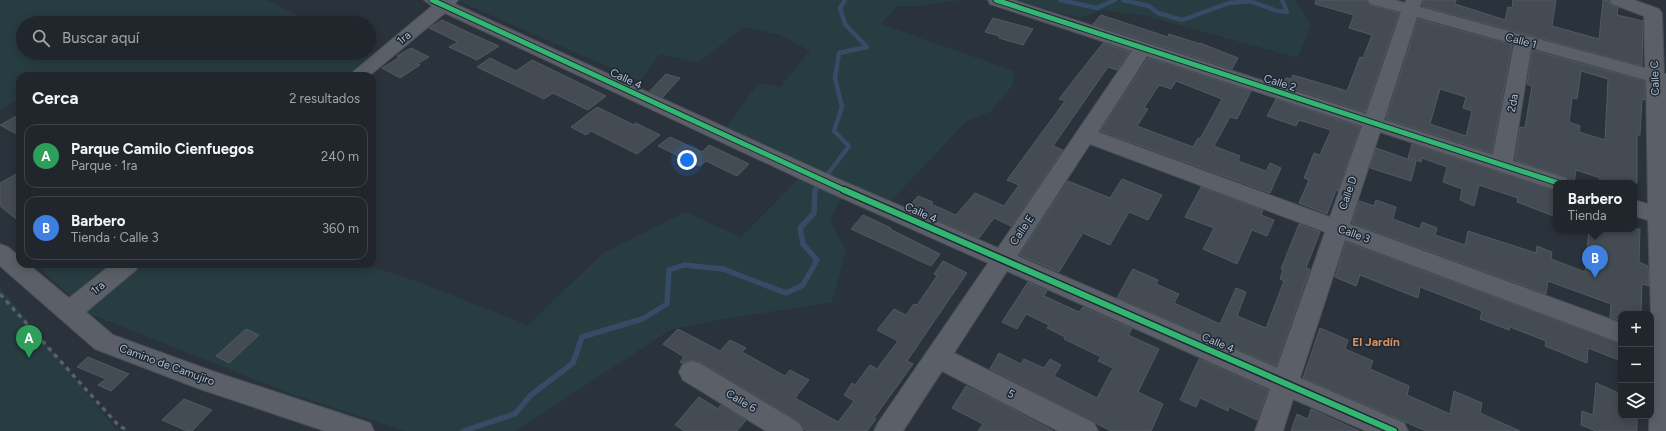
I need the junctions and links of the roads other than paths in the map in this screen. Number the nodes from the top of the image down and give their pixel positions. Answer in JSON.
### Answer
{"nodes":[{"id":1,"x":996,"y":0,"type":"edge"},
{"id":2,"x":1376,"y":0,"type":"edge"},
{"id":3,"x":1618,"y":0,"type":"edge"},
{"id":4,"x":442,"y":2,"type":"edge"},
{"id":5,"x":1412,"y":5,"type":"edge"},
{"id":6,"x":1523,"y":41,"type":"junction"},
{"id":7,"x":1143,"y":50,"type":"junction"},
{"id":8,"x":376,"y":59,"type":"edge"},
{"id":9,"x":375,"y":60,"type":"edge"},
{"id":10,"x":362,"y":72,"type":"edge"},
{"id":11,"x":1661,"y":78,"type":"edge"},
{"id":12,"x":1372,"y":123,"type":"junction"},
{"id":13,"x":1086,"y":135,"type":"junction"},
{"id":14,"x":1502,"y":165,"type":"junction"},
{"id":15,"x":1553,"y":181,"type":"edge"},
{"id":16,"x":1637,"y":209,"type":"edge"},
{"id":17,"x":1662,"y":217,"type":"edge"},
{"id":18,"x":1336,"y":227,"type":"junction"},
{"id":19,"x":0,"y":253,"type":"edge"},
{"id":20,"x":1002,"y":260,"type":"junction"},
{"id":21,"x":16,"y":267,"type":"edge"},
{"id":22,"x":17,"y":268,"type":"edge"},
{"id":23,"x":123,"y":268,"type":"edge"},
{"id":24,"x":68,"y":313,"type":"junction"},
{"id":25,"x":1618,"y":332,"type":"edge"},
{"id":26,"x":1660,"y":348,"type":"edge"},
{"id":27,"x":937,"y":357,"type":"junction"},
{"id":28,"x":692,"y":372,"type":"dead end"},
{"id":29,"x":1286,"y":384,"type":"junction"},
{"id":30,"x":360,"y":431,"type":"edge"},
{"id":31,"x":790,"y":431,"type":"edge"},
{"id":32,"x":888,"y":431,"type":"edge"},
{"id":33,"x":1084,"y":431,"type":"edge"},
{"id":34,"x":1269,"y":431,"type":"edge"},
{"id":35,"x":1394,"y":431,"type":"edge"},
{"id":36,"x":1663,"y":431,"type":"edge"}],
"edges":[{"from":1,"to":7,"type":"street","name":"Calle 2"},
{"from":2,"to":5,"type":"street","name":"Calle 1"},
{"from":3,"to":11,"type":"street","name":"Calle C"},
{"from":4,"to":8,"type":"street","name":"1ra"},
{"from":4,"to":20,"type":"street","name":"Calle 4"},
{"from":5,"to":6,"type":"street","name":"Calle 1"},
{"from":5,"to":12,"type":"street","name":"Calle D"},
{"from":6,"to":11,"type":"street","name":"Calle 1"},
{"from":6,"to":14,"type":"street","name":"2da"},
{"from":7,"to":12,"type":"street","name":"Calle 2"},
{"from":7,"to":13,"type":"street","name":"Calle E"},
{"from":9,"to":10,"type":"street","name":"1ra"},
{"from":11,"to":17,"type":"street","name":"Calle C"},
{"from":12,"to":14,"type":"street","name":"Calle 2"},
{"from":12,"to":18,"type":"street","name":"Calle D"},
{"from":13,"to":18,"type":"street","name":"Calle 3"},
{"from":13,"to":20,"type":"street","name":"Calle E"},
{"from":14,"to":15,"type":"street","name":"Calle 2"},
{"from":16,"to":17,"type":"street"},
{"from":17,"to":26,"type":"street","name":"Calle C"},
{"from":18,"to":25,"type":"street","name":"Calle 3"},
{"from":18,"to":29,"type":"street","name":"Calle D"},
{"from":19,"to":21,"type":"street","name":"Camino de Camujiro"},
{"from":20,"to":27,"type":"street","name":"Calle E"},
{"from":20,"to":29,"type":"street","name":"Calle 4"},
{"from":22,"to":24,"type":"street","name":"Camino de Camujiro"},
{"from":23,"to":24,"type":"street","name":"1ra"},
{"from":24,"to":30,"type":"street","name":"Camino de Camujiro"},
{"from":26,"to":36,"type":"street","name":"Calle C"},
{"from":27,"to":32,"type":"street","name":"Calle E"},
{"from":27,"to":33,"type":"street","name":"5"},
{"from":28,"to":31,"type":"street","name":"Calle 6"},
{"from":29,"to":34,"type":"street","name":"Calle D"},
{"from":29,"to":35,"type":"street","name":"Calle 4"}]}
